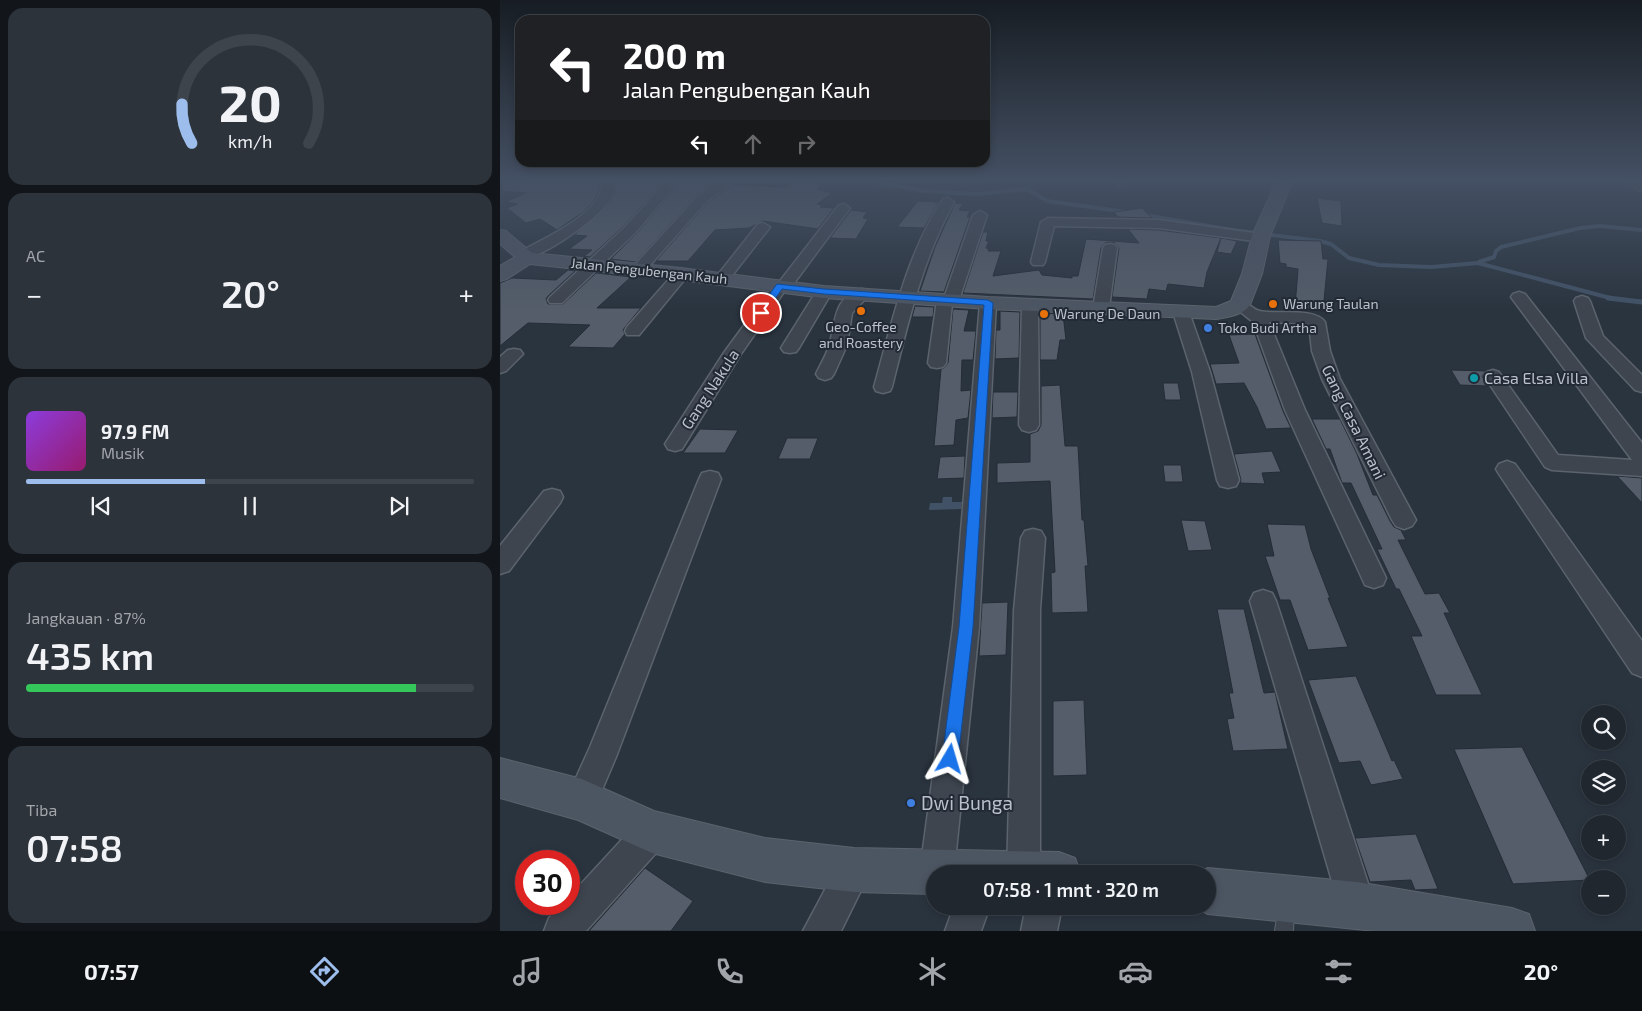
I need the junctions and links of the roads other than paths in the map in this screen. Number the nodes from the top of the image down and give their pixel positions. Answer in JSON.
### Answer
{"nodes":[{"id":1,"x":577,"y":223,"type":"edge"},
{"id":2,"x":636,"y":223,"type":"edge"},
{"id":3,"x":679,"y":223,"type":"edge"},
{"id":4,"x":832,"y":223,"type":"edge"},
{"id":5,"x":936,"y":223,"type":"edge"},
{"id":6,"x":977,"y":223,"type":"edge"},
{"id":7,"x":1048,"y":223,"type":"edge"},
{"id":8,"x":1128,"y":223,"type":"edge"},
{"id":9,"x":1267,"y":223,"type":"edge"},
{"id":10,"x":763,"y":227,"type":"dead end"},
{"id":11,"x":500,"y":235,"type":"edge"},
{"id":12,"x":1262,"y":235,"type":"junction"},
{"id":13,"x":1110,"y":248,"type":"dead end"},
{"id":14,"x":525,"y":256,"type":"junction"},
{"id":15,"x":1038,"y":262,"type":"dead end"},
{"id":16,"x":595,"y":264,"type":"junction"},
{"id":17,"x":639,"y":269,"type":"junction"},
{"id":18,"x":682,"y":274,"type":"junction"},
{"id":19,"x":500,"y":276,"type":"edge"},
{"id":20,"x":722,"y":279,"type":"junction"},
{"id":21,"x":782,"y":286,"type":"junction"},
{"id":22,"x":824,"y":292,"type":"junction"},
{"id":23,"x":862,"y":294,"type":"junction"},
{"id":24,"x":907,"y":297,"type":"junction"},
{"id":25,"x":1518,"y":297,"type":"dead end"},
{"id":26,"x":556,"y":300,"type":"dead end"},
{"id":27,"x":948,"y":300,"type":"junction"},
{"id":28,"x":1582,"y":301,"type":"dead end"},
{"id":29,"x":988,"y":303,"type":"junction"},
{"id":30,"x":1030,"y":304,"type":"junction"},
{"id":31,"x":1101,"y":308,"type":"junction"},
{"id":32,"x":1248,"y":310,"type":"junction"},
{"id":33,"x":1181,"y":312,"type":"junction"},
{"id":34,"x":633,"y":332,"type":"dead end"},
{"id":35,"x":790,"y":348,"type":"dead end"},
{"id":36,"x":514,"y":354,"type":"dead end"},
{"id":37,"x":937,"y":363,"type":"dead end"},
{"id":38,"x":500,"y":367,"type":"edge"},
{"id":39,"x":825,"y":374,"type":"dead end"},
{"id":40,"x":1493,"y":376,"type":"dead end"},
{"id":41,"x":1642,"y":386,"type":"edge"},
{"id":42,"x":883,"y":387,"type":"dead end"},
{"id":43,"x":1029,"y":425,"type":"dead end"},
{"id":44,"x":675,"y":444,"type":"dead end"},
{"id":45,"x":1642,"y":458,"type":"edge"},
{"id":46,"x":1507,"y":468,"type":"dead end"},
{"id":47,"x":1642,"y":468,"type":"edge"},
{"id":48,"x":710,"y":479,"type":"dead end"},
{"id":49,"x":1228,"y":480,"type":"dead end"},
{"id":50,"x":552,"y":497,"type":"dead end"},
{"id":51,"x":1404,"y":520,"type":"dead end"},
{"id":52,"x":1033,"y":538,"type":"dead end"},
{"id":53,"x":500,"y":564,"type":"edge"},
{"id":54,"x":1374,"y":578,"type":"dead end"},
{"id":55,"x":1262,"y":601,"type":"dead end"},
{"id":56,"x":1642,"y":664,"type":"edge"},
{"id":57,"x":500,"y":778,"type":"edge"},
{"id":58,"x":582,"y":800,"type":"junction"},
{"id":59,"x":652,"y":832,"type":"junction"},
{"id":60,"x":938,"y":865,"type":"edge"},
{"id":61,"x":1021,"y":865,"type":"edge"},
{"id":62,"x":854,"y":870,"type":"junction"},
{"id":63,"x":926,"y":872,"type":"edge"},
{"id":64,"x":1216,"y":893,"type":"edge"},
{"id":65,"x":1357,"y":905,"type":"junction"},
{"id":66,"x":982,"y":915,"type":"edge"},
{"id":67,"x":1033,"y":915,"type":"edge"},
{"id":68,"x":1286,"y":915,"type":"edge"},
{"id":69,"x":1413,"y":923,"type":"edge"},
{"id":70,"x":562,"y":931,"type":"edge"},
{"id":71,"x":821,"y":931,"type":"edge"},
{"id":72,"x":963,"y":931,"type":"edge"},
{"id":73,"x":1039,"y":931,"type":"edge"},
{"id":74,"x":1512,"y":931,"type":"edge"}],
"edges":[{"from":1,"to":14,"type":"street"},
{"from":2,"to":16,"type":"street"},
{"from":3,"to":17,"type":"street"},
{"from":4,"to":21,"type":"street","name":"Gang Nakula"},
{"from":5,"to":24,"type":"street"},
{"from":6,"to":27,"type":"street"},
{"from":7,"to":15,"type":"street"},
{"from":8,"to":12,"type":"street"},
{"from":9,"to":12,"type":"street"},
{"from":10,"to":20,"type":"street"},
{"from":11,"to":14,"type":"street"},
{"from":12,"to":32,"type":"street"},
{"from":13,"to":31,"type":"street"},
{"from":14,"to":16,"type":"street","name":"Jalan Pengubengan Kauh"},
{"from":14,"to":19,"type":"street"},
{"from":16,"to":17,"type":"street","name":"Jalan Pengubengan Kauh"},
{"from":16,"to":26,"type":"street"},
{"from":17,"to":18,"type":"street","name":"Jalan Pengubengan Kauh"},
{"from":18,"to":20,"type":"street","name":"Jalan Pengubengan Kauh"},
{"from":18,"to":34,"type":"street"},
{"from":20,"to":21,"type":"street","name":"Jalan Pengubengan Kauh"},
{"from":21,"to":22,"type":"street","name":"Jalan Pengubengan Kauh"},
{"from":21,"to":44,"type":"street","name":"Gang Nakula"},
{"from":22,"to":23,"type":"street","name":"Jalan Pengubengan Kauh"},
{"from":22,"to":35,"type":"street"},
{"from":23,"to":24,"type":"street","name":"Jalan Pengubengan Kauh"},
{"from":23,"to":39,"type":"street"},
{"from":24,"to":27,"type":"street","name":"Jalan Pengubengan Kauh"},
{"from":24,"to":42,"type":"street"},
{"from":25,"to":45,"type":"street"},
{"from":27,"to":29,"type":"street","name":"Jalan Pengubengan Kauh"},
{"from":27,"to":37,"type":"street"},
{"from":28,"to":41,"type":"street"},
{"from":29,"to":30,"type":"street","name":"Jalan Pengubengan Kauh"},
{"from":29,"to":60,"type":"street"},
{"from":30,"to":31,"type":"street","name":"Jalan Pengubengan Kauh"},
{"from":30,"to":43,"type":"street"},
{"from":31,"to":33,"type":"street","name":"Jalan Pengubengan Kauh"},
{"from":32,"to":33,"type":"street","name":"Jalan Pengubengan Kauh"},
{"from":32,"to":51,"type":"street","name":"Gang Casa Amani"},
{"from":32,"to":54,"type":"street"},
{"from":33,"to":49,"type":"street"},
{"from":36,"to":38,"type":"street"},
{"from":40,"to":47,"type":"street"},
{"from":46,"to":56,"type":"street"},
{"from":48,"to":58,"type":"street"},
{"from":50,"to":53,"type":"street"},
{"from":52,"to":61,"type":"street"},
{"from":55,"to":65,"type":"street"},
{"from":57,"to":58,"type":"street"},
{"from":58,"to":59,"type":"street"},
{"from":59,"to":62,"type":"street"},
{"from":59,"to":70,"type":"street"},
{"from":62,"to":63,"type":"street"},
{"from":62,"to":71,"type":"street"},
{"from":64,"to":68,"type":"street"},
{"from":65,"to":68,"type":"street"},
{"from":65,"to":69,"type":"street"},
{"from":66,"to":72,"type":"street"},
{"from":67,"to":73,"type":"street"},
{"from":69,"to":74,"type":"street"}]}
